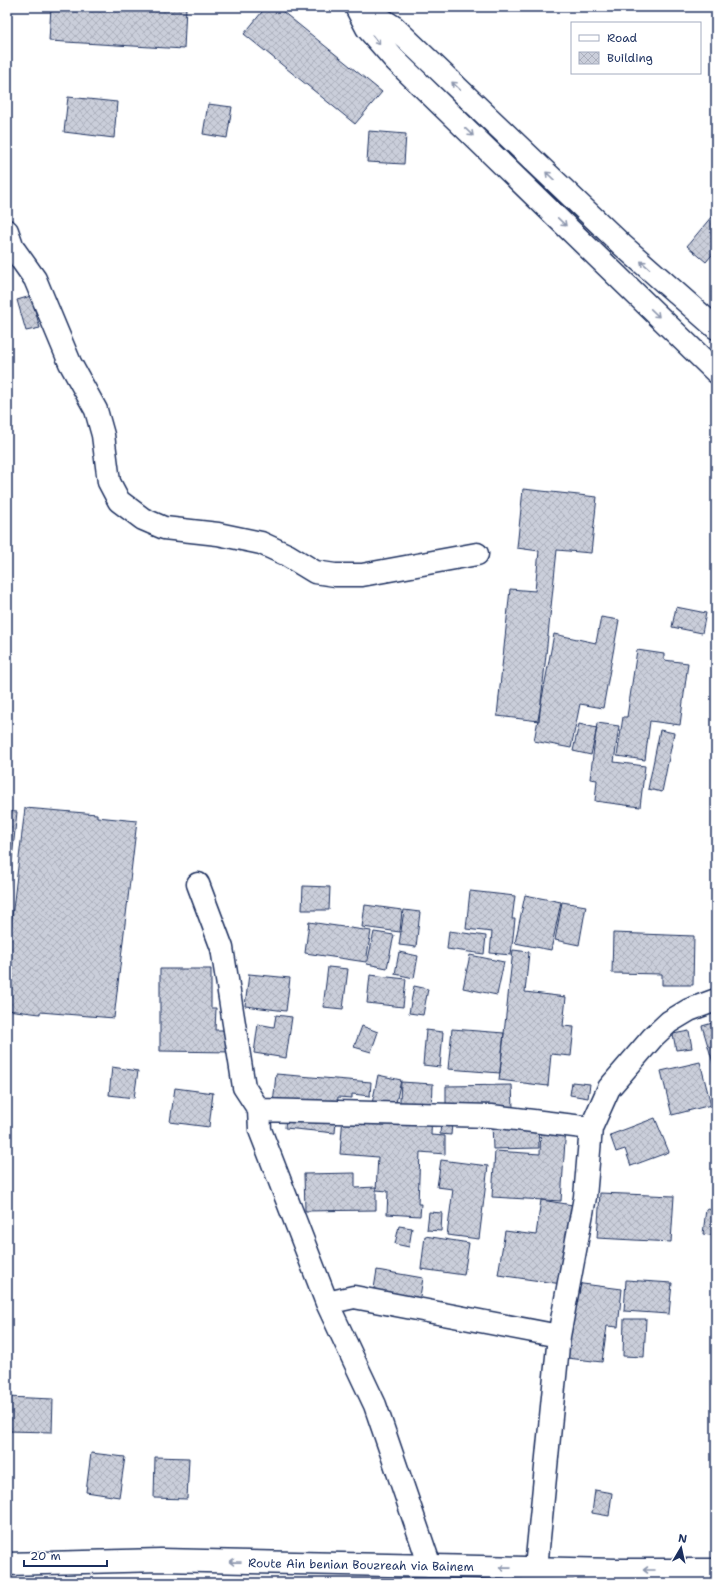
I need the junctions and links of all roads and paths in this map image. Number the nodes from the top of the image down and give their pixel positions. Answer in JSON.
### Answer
{"nodes":[{"id":1,"x":356,"y":7,"type":"edge"},
{"id":2,"x":363,"y":7,"type":"edge"},
{"id":3,"x":7,"y":231,"type":"edge"},
{"id":4,"x":716,"y":328,"type":"edge"},
{"id":5,"x":716,"y":372,"type":"edge"},
{"id":6,"x":477,"y":554,"type":"dead end"},
{"id":7,"x":198,"y":884,"type":"dead end"},
{"id":8,"x":716,"y":1000,"type":"edge"},
{"id":9,"x":259,"y":1110,"type":"junction"},
{"id":10,"x":591,"y":1128,"type":"junction"},
{"id":11,"x":327,"y":1303,"type":"junction"},
{"id":12,"x":559,"y":1336,"type":"junction"},
{"id":13,"x":7,"y":1564,"type":"edge"},
{"id":14,"x":430,"y":1566,"type":"junction"},
{"id":15,"x":536,"y":1568,"type":"junction"},
{"id":16,"x":716,"y":1570,"type":"edge"}],
"edges":[{"from":1,"to":5,"type":"street","one_way":true},
{"from":4,"to":2,"type":"street","one_way":true},
{"from":3,"to":6,"type":"street"},
{"from":7,"to":9,"type":"street"},
{"from":8,"to":10,"type":"street"},
{"from":9,"to":10,"type":"street"},
{"from":9,"to":11,"type":"street"},
{"from":10,"to":12,"type":"street"},
{"from":11,"to":12,"type":"street"},
{"from":11,"to":14,"type":"street"},
{"from":12,"to":15,"type":"street"},
{"from":14,"to":13,"type":"street","name":"Route Ain benian Bouzreah via Bainem","one_way":true},
{"from":15,"to":14,"type":"street","name":"Route Ain benian Bouzreah via Bainem","one_way":true},
{"from":16,"to":15,"type":"street","name":"Route Ain benian Bouzreah via Bainem","one_way":true}]}
